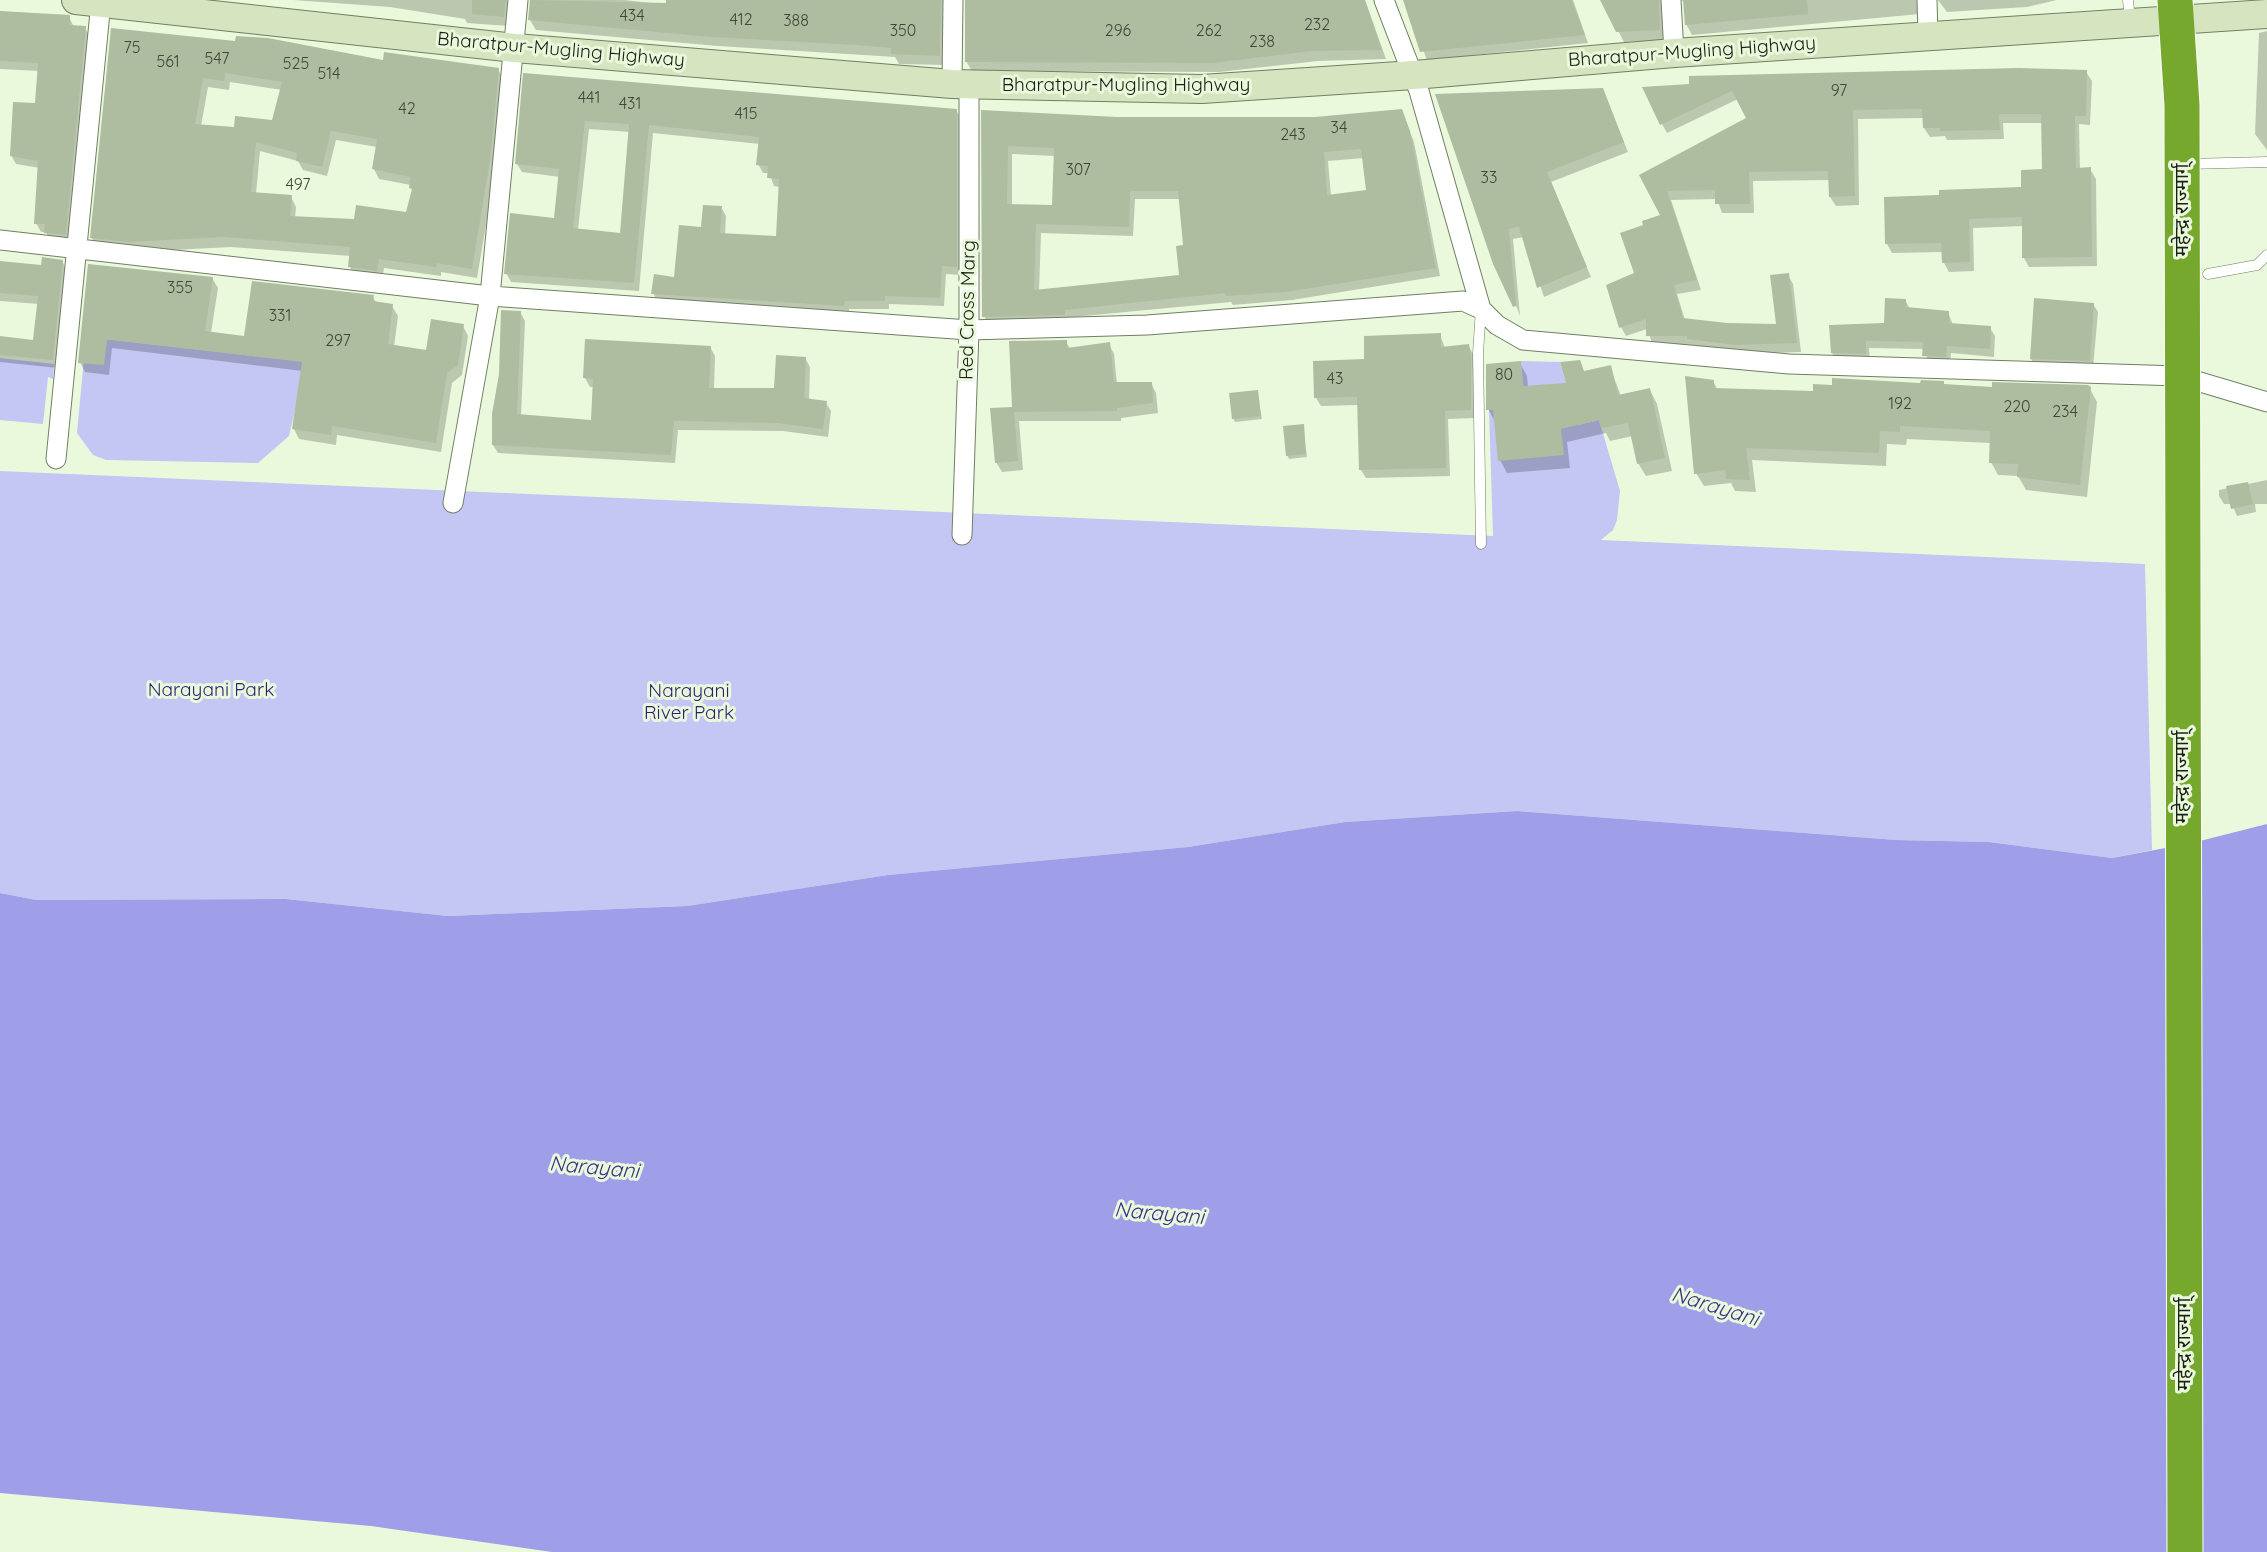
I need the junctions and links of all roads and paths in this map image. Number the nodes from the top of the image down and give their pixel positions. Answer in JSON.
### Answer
{"nodes":[{"id":1,"x":518,"y":0,"type":"edge"},
{"id":2,"x":953,"y":0,"type":"edge"},
{"id":3,"x":1384,"y":0,"type":"edge"},
{"id":4,"x":1671,"y":0,"type":"edge"},
{"id":5,"x":1927,"y":0,"type":"edge"},
{"id":6,"x":89,"y":1,"type":"edge"},
{"id":7,"x":2177,"y":5,"type":"edge"},
{"id":8,"x":2129,"y":11,"type":"edge"},
{"id":9,"x":2267,"y":14,"type":"edge"},
{"id":10,"x":1928,"y":35,"type":"junction"},
{"id":11,"x":515,"y":48,"type":"junction"},
{"id":12,"x":1674,"y":53,"type":"junction"},
{"id":13,"x":1413,"y":75,"type":"junction"},
{"id":14,"x":961,"y":84,"type":"junction"},
{"id":15,"x":2267,"y":162,"type":"edge"},
{"id":16,"x":2182,"y":164,"type":"junction"},
{"id":17,"x":0,"y":240,"type":"edge"},
{"id":18,"x":78,"y":247,"type":"junction"},
{"id":19,"x":2267,"y":255,"type":"edge"},
{"id":20,"x":2208,"y":274,"type":"dead end"},
{"id":21,"x":490,"y":296,"type":"junction"},
{"id":22,"x":1481,"y":309,"type":"junction"},
{"id":23,"x":969,"y":330,"type":"junction"},
{"id":24,"x":2180,"y":376,"type":"junction"},
{"id":25,"x":2267,"y":402,"type":"edge"},
{"id":26,"x":56,"y":459,"type":"dead end"},
{"id":27,"x":453,"y":503,"type":"dead end"},
{"id":28,"x":962,"y":536,"type":"dead end"},
{"id":29,"x":1481,"y":544,"type":"dead end"},
{"id":30,"x":2185,"y":1552,"type":"edge"}],
"edges":[{"from":1,"to":11,"type":"street"},
{"from":2,"to":14,"type":"street","name":"Red Cross Marg"},
{"from":3,"to":13,"type":"street"},
{"from":4,"to":12,"type":"street"},
{"from":5,"to":10,"type":"street"},
{"from":6,"to":11,"type":"main road","name":"Bharatpur-Mugling Highway"},
{"from":6,"to":18,"type":"street"},
{"from":7,"to":8,"type":"main road","name":"Bharatpur-Mugling Highway"},
{"from":7,"to":9,"type":"main road","name":"Bharatpur-Mugling Highway"},
{"from":7,"to":16,"type":"highway","name":"महेन्द्र राज्मार्ग्"},
{"from":8,"to":10,"type":"main road","name":"Bharatpur-Mugling Highway"},
{"from":10,"to":12,"type":"main road","name":"Bharatpur-Mugling Highway"},
{"from":11,"to":14,"type":"main road","name":"Bharatpur-Mugling Highway"},
{"from":11,"to":21,"type":"street"},
{"from":12,"to":13,"type":"main road","name":"Bharatpur-Mugling Highway"},
{"from":13,"to":14,"type":"main road","name":"Bharatpur-Mugling Highway"},
{"from":13,"to":22,"type":"street"},
{"from":14,"to":23,"type":"street","name":"Red Cross Marg"},
{"from":15,"to":16,"type":"lane"},
{"from":16,"to":24,"type":"highway","name":"महेन्द्र राज्मार्ग्"},
{"from":17,"to":18,"type":"street"},
{"from":18,"to":21,"type":"street"},
{"from":18,"to":26,"type":"street"},
{"from":19,"to":20,"type":"lane"},
{"from":21,"to":23,"type":"street"},
{"from":21,"to":27,"type":"street"},
{"from":22,"to":23,"type":"street"},
{"from":22,"to":24,"type":"street"},
{"from":22,"to":29,"type":"lane"},
{"from":23,"to":28,"type":"street","name":"Red Cross Marg"},
{"from":24,"to":25,"type":"street"},
{"from":24,"to":30,"type":"highway","name":"महेन्द्र राज्मार्ग्"}]}
